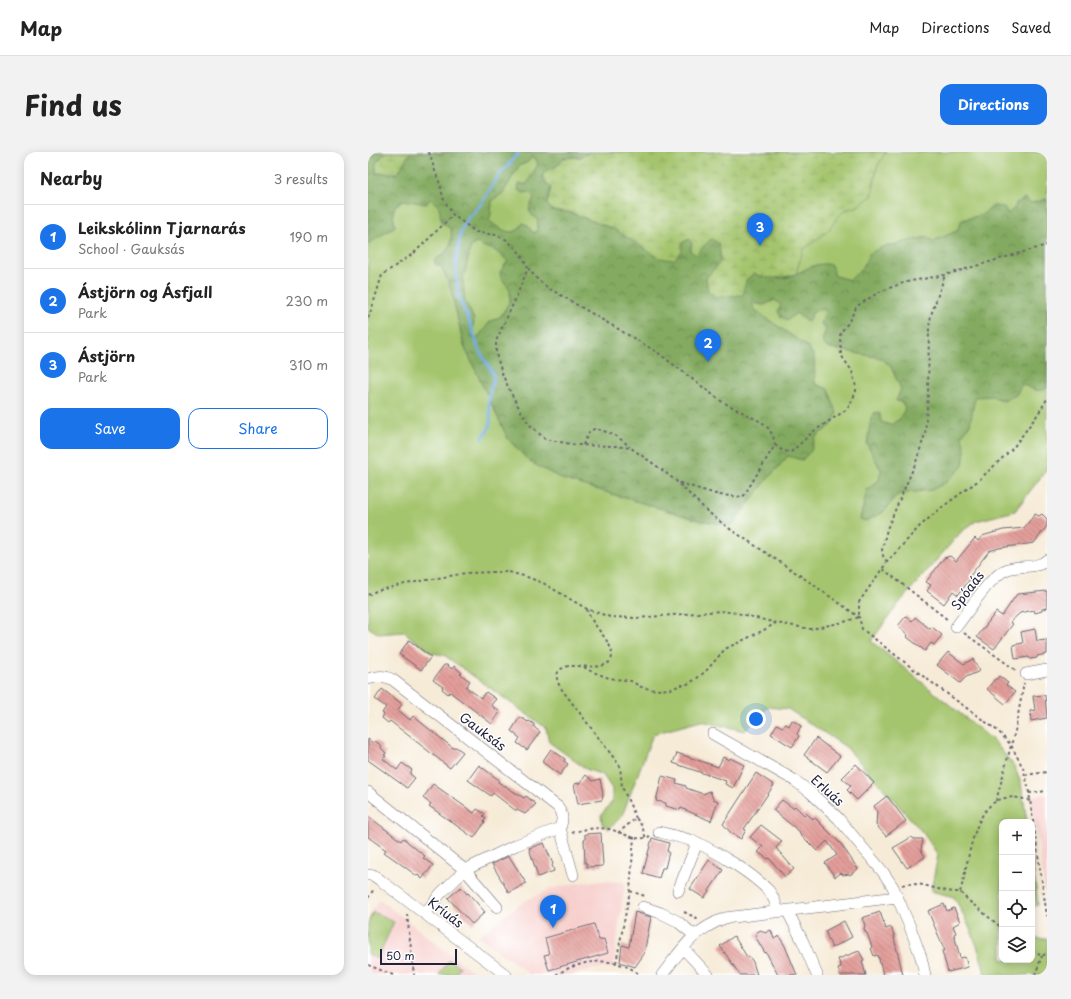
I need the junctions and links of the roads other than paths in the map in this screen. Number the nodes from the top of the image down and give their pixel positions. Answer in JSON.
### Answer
{"nodes":[{"id":1,"x":1047,"y":560,"type":"edge"},
{"id":2,"x":956,"y":626,"type":"road end"},
{"id":3,"x":1047,"y":670,"type":"edge"},
{"id":4,"x":1026,"y":674,"type":"road end"},
{"id":5,"x":368,"y":678,"type":"edge"},
{"id":6,"x":714,"y":734,"type":"dead end"},
{"id":7,"x":368,"y":792,"type":"edge"},
{"id":8,"x":561,"y":832,"type":"junction"},
{"id":9,"x":659,"y":832,"type":"road end"},
{"id":10,"x":697,"y":843,"type":"junction"},
{"id":11,"x":465,"y":870,"type":"junction"},
{"id":12,"x":368,"y":875,"type":"edge"},
{"id":13,"x":573,"y":875,"type":"dead end"},
{"id":14,"x":678,"y":891,"type":"dead end"},
{"id":15,"x":895,"y":892,"type":"junction"},
{"id":16,"x":497,"y":907,"type":"dead end"},
{"id":17,"x":643,"y":907,"type":"dead end"},
{"id":18,"x":782,"y":911,"type":"junction"},
{"id":19,"x":425,"y":914,"type":"junction"},
{"id":20,"x":694,"y":935,"type":"junction"},
{"id":21,"x":683,"y":948,"type":"junction"},
{"id":22,"x":506,"y":975,"type":"edge"},
{"id":23,"x":662,"y":975,"type":"edge"},
{"id":24,"x":708,"y":975,"type":"edge"},
{"id":25,"x":817,"y":975,"type":"edge"},
{"id":26,"x":925,"y":975,"type":"edge"}],
"edges":[{"from":1,"to":2,"type":"street","name":"Spóaás"},
{"from":3,"to":4,"type":"street"},
{"from":5,"to":8,"type":"street","name":"Gauksás"},
{"from":6,"to":15,"type":"street","name":"Erluás"},
{"from":7,"to":11,"type":"street"},
{"from":8,"to":11,"type":"street"},
{"from":8,"to":13,"type":"street","name":"Gauksás"},
{"from":9,"to":10,"type":"street"},
{"from":10,"to":14,"type":"street"},
{"from":10,"to":18,"type":"street"},
{"from":11,"to":16,"type":"street"},
{"from":11,"to":19,"type":"street"},
{"from":12,"to":19,"type":"street","name":"Kríuás"},
{"from":15,"to":18,"type":"street"},
{"from":15,"to":26,"type":"street","name":"Erluás"},
{"from":17,"to":20,"type":"street"},
{"from":18,"to":20,"type":"street"},
{"from":18,"to":25,"type":"street"},
{"from":19,"to":22,"type":"street","name":"Kríuás"},
{"from":20,"to":21,"type":"street"},
{"from":21,"to":23,"type":"street"},
{"from":21,"to":24,"type":"street"}]}
